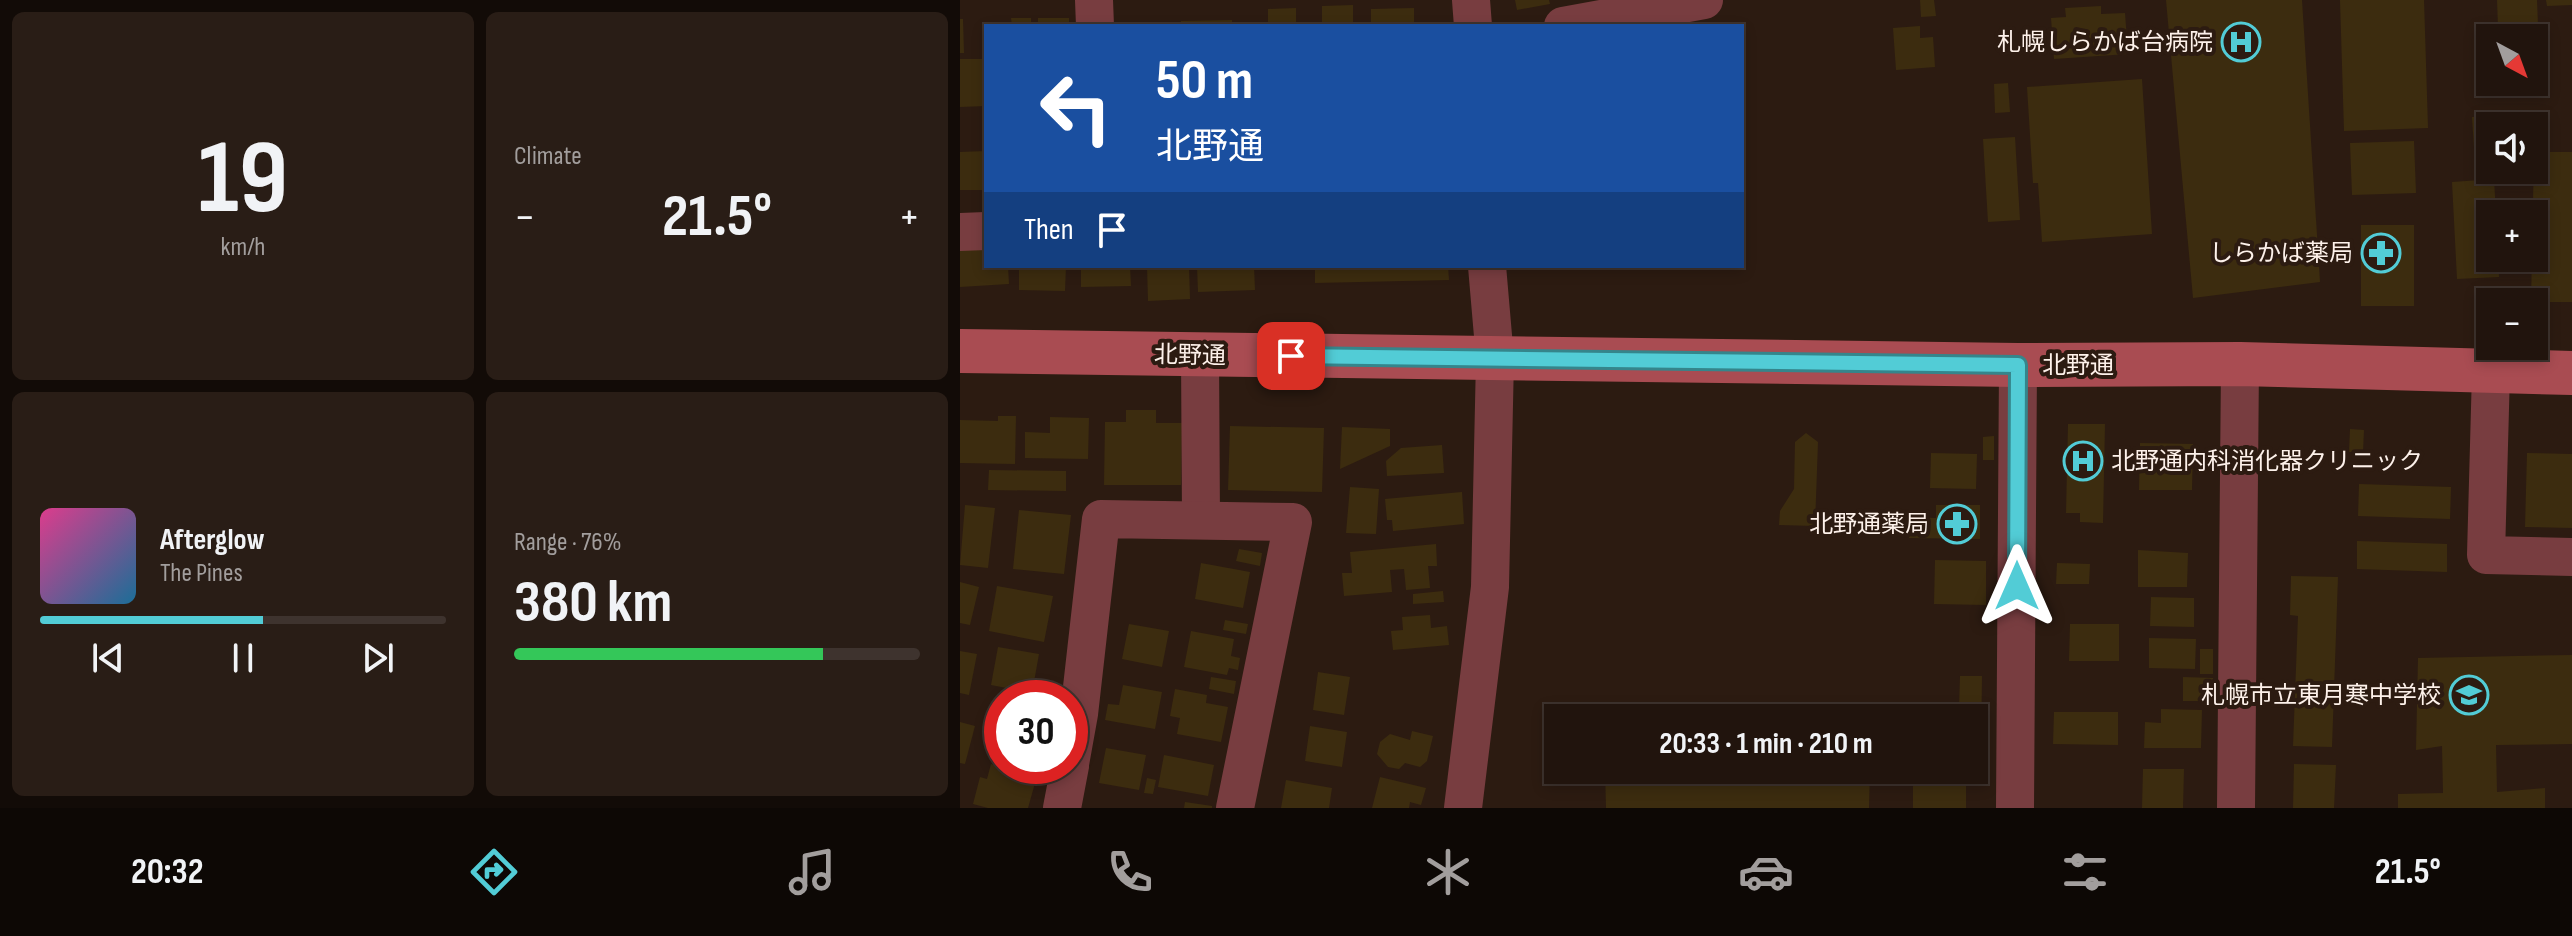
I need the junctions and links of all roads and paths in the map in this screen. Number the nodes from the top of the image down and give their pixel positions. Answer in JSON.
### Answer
{"nodes":[{"id":1,"x":1094,"y":0,"type":"edge"},
{"id":2,"x":1471,"y":0,"type":"edge"},
{"id":3,"x":1704,"y":0,"type":"edge"},
{"id":4,"x":1095,"y":24,"type":"edge"},
{"id":5,"x":1473,"y":24,"type":"edge"},
{"id":6,"x":1574,"y":24,"type":"edge"},
{"id":7,"x":984,"y":231,"type":"edge"},
{"id":8,"x":960,"y":232,"type":"edge"},
{"id":9,"x":1487,"y":268,"type":"edge"},
{"id":10,"x":960,"y":351,"type":"edge"},
{"id":11,"x":1200,"y":355,"type":"junction"},
{"id":12,"x":1495,"y":359,"type":"junction"},
{"id":13,"x":2240,"y":364,"type":"junction"},
{"id":14,"x":2018,"y":365,"type":"junction"},
{"id":15,"x":2491,"y":372,"type":"junction"},
{"id":16,"x":2572,"y":373,"type":"edge"},
{"id":17,"x":1201,"y":519,"type":"junction"},
{"id":18,"x":2572,"y":557,"type":"edge"},
{"id":19,"x":1083,"y":680,"type":"edge"},
{"id":20,"x":1066,"y":784,"type":"edge"},
{"id":21,"x":1062,"y":808,"type":"edge"},
{"id":22,"x":1235,"y":808,"type":"edge"},
{"id":23,"x":1463,"y":808,"type":"edge"},
{"id":24,"x":2015,"y":808,"type":"edge"},
{"id":25,"x":2236,"y":808,"type":"edge"}],
"edges":[{"from":1,"to":4,"type":"street"},
{"from":2,"to":5,"type":"street"},
{"from":3,"to":6,"type":"street"},
{"from":7,"to":8,"type":"street"},
{"from":9,"to":12,"type":"street"},
{"from":10,"to":11,"type":"street","name":"北野通"},
{"from":11,"to":12,"type":"street","name":"北野通"},
{"from":11,"to":17,"type":"street"},
{"from":12,"to":14,"type":"street","name":"北野通"},
{"from":12,"to":23,"type":"street"},
{"from":13,"to":14,"type":"street","name":"北野通"},
{"from":13,"to":15,"type":"street","name":"北野通"},
{"from":13,"to":25,"type":"street"},
{"from":14,"to":24,"type":"street"},
{"from":15,"to":16,"type":"street","name":"北野通"},
{"from":15,"to":18,"type":"street"},
{"from":17,"to":19,"type":"street"},
{"from":17,"to":22,"type":"street"},
{"from":20,"to":21,"type":"street"}]}
